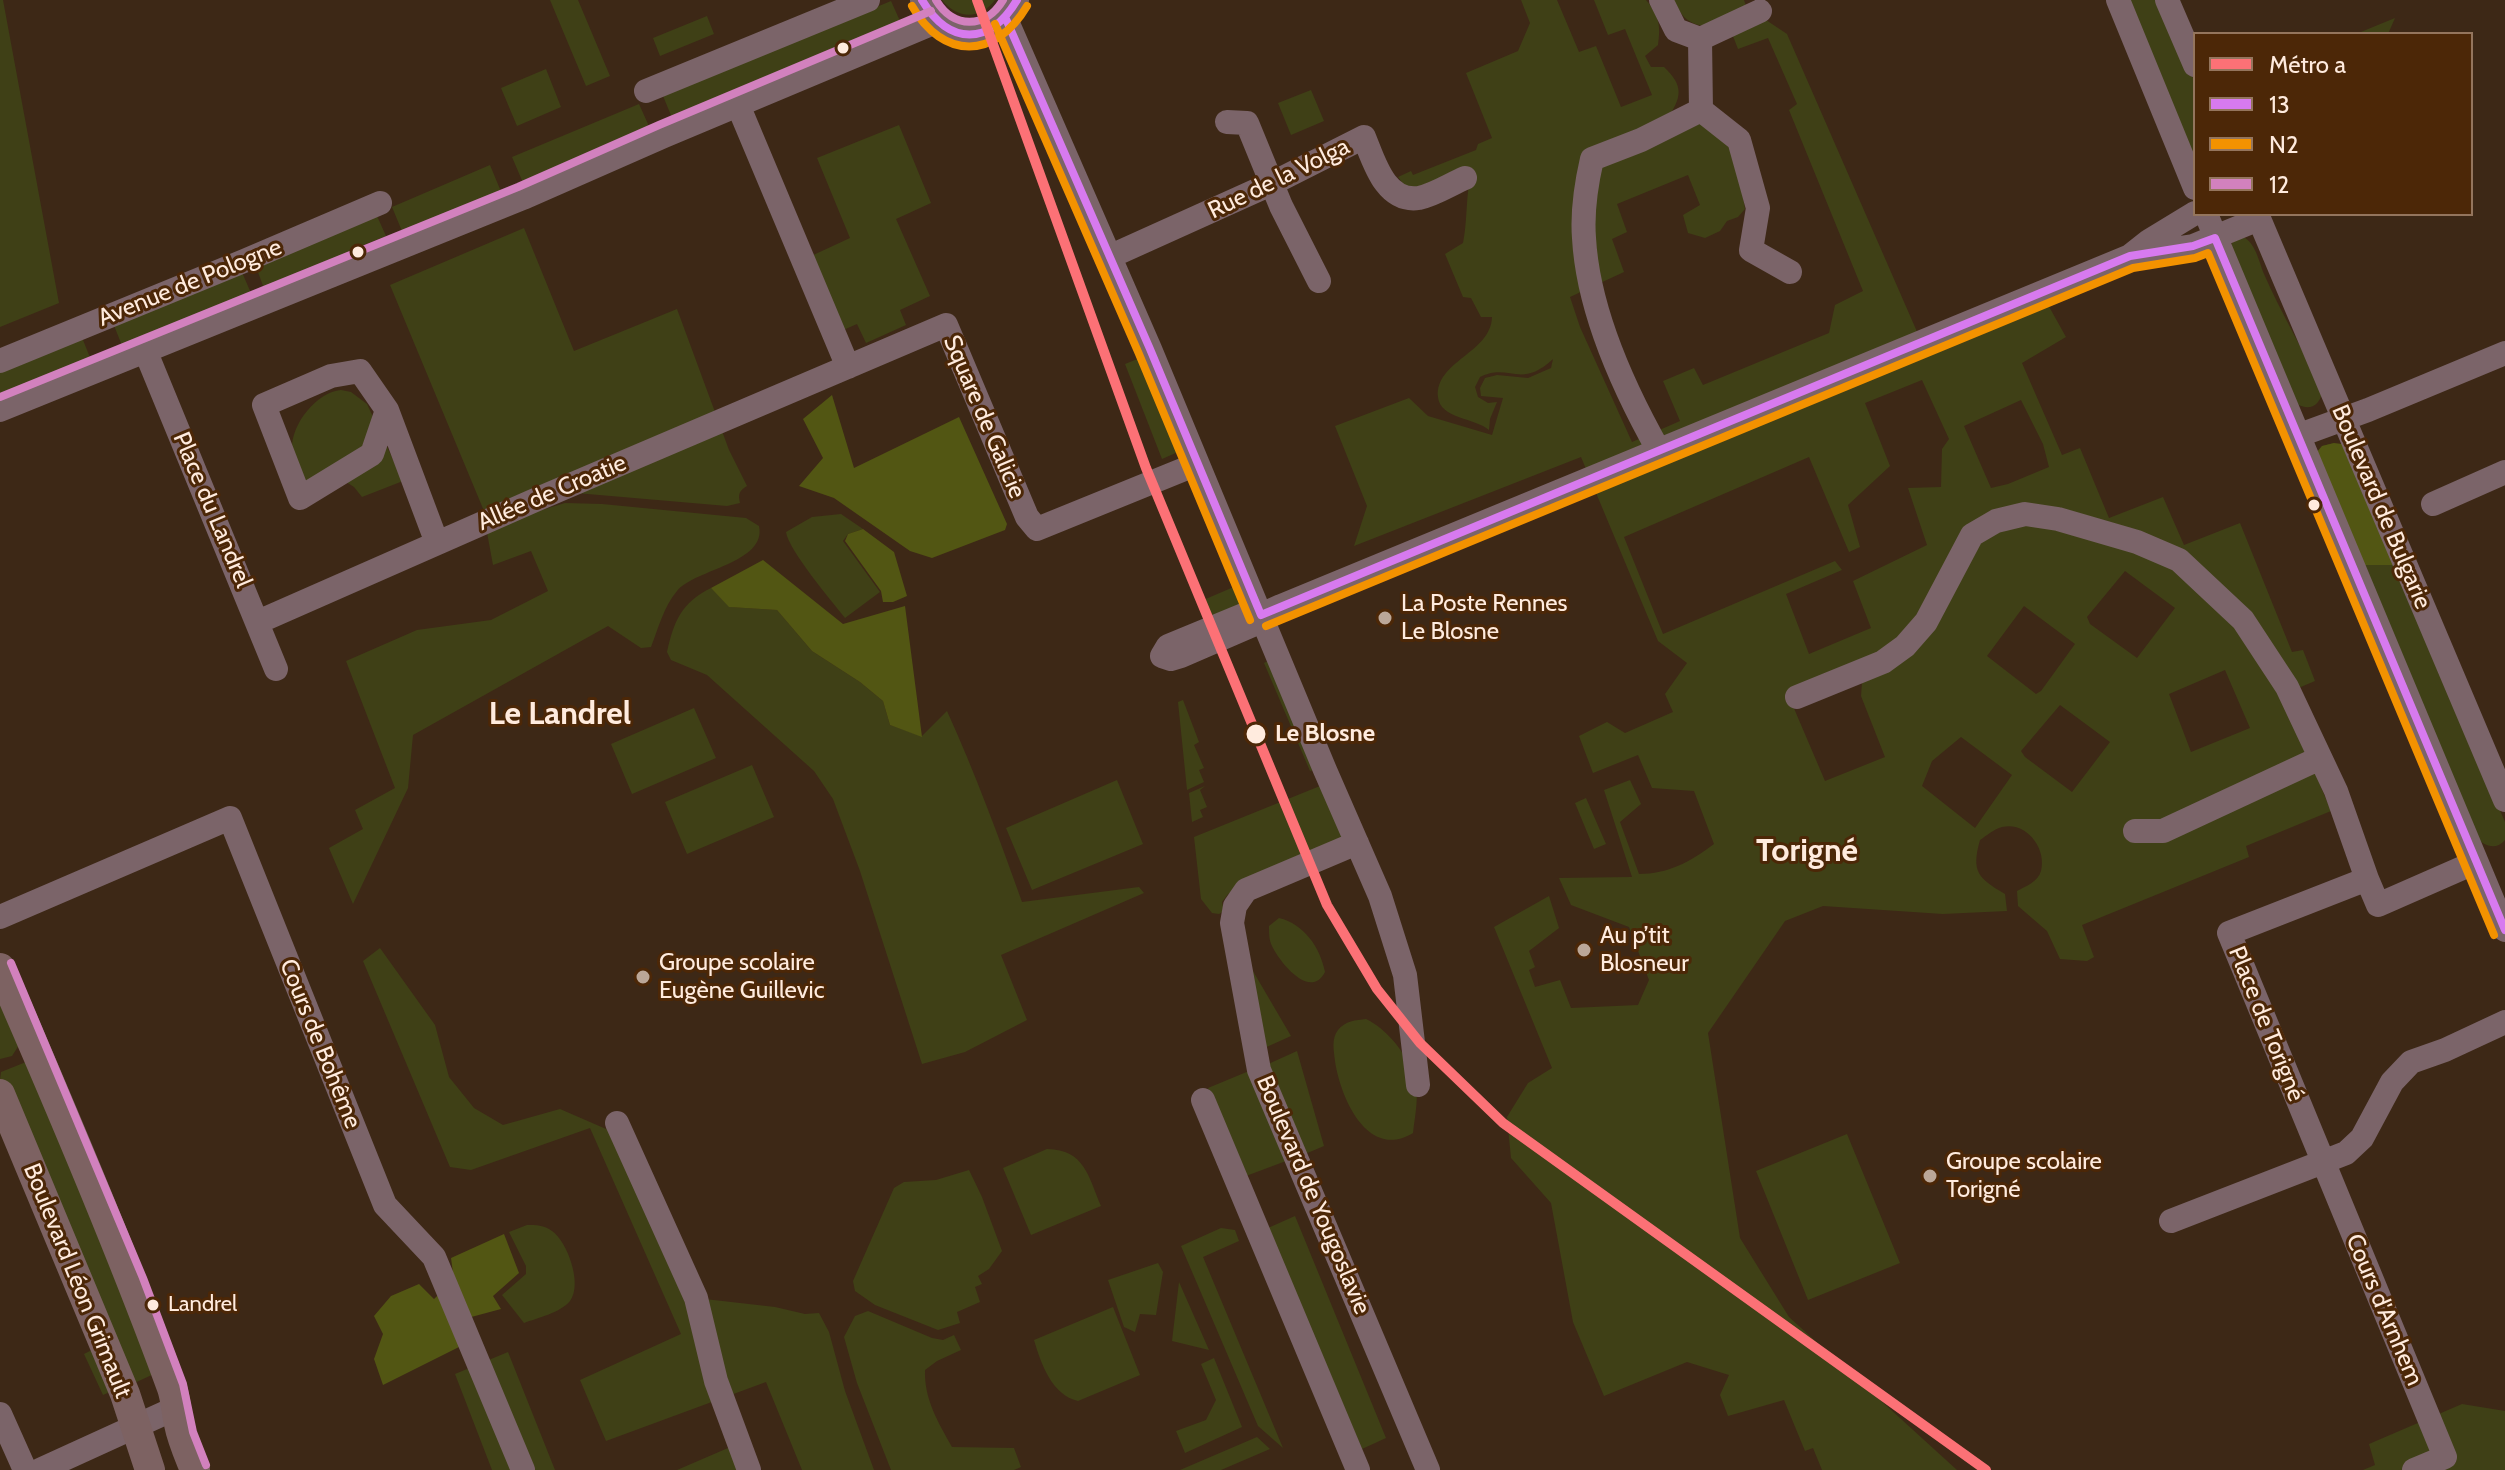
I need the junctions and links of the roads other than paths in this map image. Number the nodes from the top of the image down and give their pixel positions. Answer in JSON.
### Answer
{"nodes":[{"id":1,"x":868,"y":0,"type":"edge"},
{"id":2,"x":922,"y":0,"type":"edge"},
{"id":3,"x":1661,"y":0,"type":"edge"},
{"id":4,"x":2118,"y":0,"type":"edge"},
{"id":5,"x":2167,"y":0,"type":"edge"},
{"id":6,"x":1012,"y":10,"type":"edge"},
{"id":7,"x":1760,"y":11,"type":"dead end"},
{"id":8,"x":936,"y":22,"type":"junction"},
{"id":9,"x":1700,"y":39,"type":"junction"},
{"id":10,"x":2193,"y":60,"type":"edge"},
{"id":11,"x":646,"y":91,"type":"dead end"},
{"id":12,"x":738,"y":105,"type":"junction"},
{"id":13,"x":1701,"y":110,"type":"junction"},
{"id":14,"x":1227,"y":122,"type":"dead end"},
{"id":15,"x":1465,"y":178,"type":"dead end"},
{"id":16,"x":1273,"y":183,"type":"junction"},
{"id":17,"x":2193,"y":183,"type":"edge"},
{"id":18,"x":380,"y":203,"type":"dead end"},
{"id":19,"x":2193,"y":214,"type":"edge"},
{"id":20,"x":2207,"y":216,"type":"edge"},
{"id":21,"x":2258,"y":216,"type":"edge"},
{"id":22,"x":2215,"y":238,"type":"junction"},
{"id":23,"x":2130,"y":256,"type":"junction"},
{"id":24,"x":1109,"y":257,"type":"junction"},
{"id":25,"x":1790,"y":272,"type":"dead end"},
{"id":26,"x":1319,"y":281,"type":"dead end"},
{"id":27,"x":145,"y":350,"type":"junction"},
{"id":28,"x":2505,"y":353,"type":"edge"},
{"id":29,"x":0,"y":361,"type":"edge"},
{"id":30,"x":848,"y":367,"type":"junction"},
{"id":31,"x":0,"y":410,"type":"edge"},
{"id":32,"x":387,"y":410,"type":"junction"},
{"id":33,"x":2344,"y":419,"type":"junction"},
{"id":34,"x":2297,"y":436,"type":"junction"},
{"id":35,"x":1659,"y":451,"type":"junction"},
{"id":36,"x":1197,"y":464,"type":"junction"},
{"id":37,"x":2505,"y":472,"type":"edge"},
{"id":38,"x":2433,"y":504,"type":"dead end"},
{"id":39,"x":437,"y":543,"type":"junction"},
{"id":40,"x":1261,"y":615,"type":"junction"},
{"id":41,"x":258,"y":622,"type":"junction"},
{"id":42,"x":276,"y":669,"type":"dead end"},
{"id":43,"x":1797,"y":697,"type":"dead end"},
{"id":44,"x":2320,"y":758,"type":"junction"},
{"id":45,"x":2505,"y":800,"type":"edge"},
{"id":46,"x":2135,"y":831,"type":"dead end"},
{"id":47,"x":1357,"y":843,"type":"junction"},
{"id":48,"x":2476,"y":862,"type":"junction"},
{"id":49,"x":2367,"y":879,"type":"junction"},
{"id":50,"x":0,"y":917,"type":"edge"},
{"id":51,"x":2505,"y":930,"type":"edge"},
{"id":52,"x":0,"y":968,"type":"edge"},
{"id":53,"x":2505,"y":1022,"type":"edge"},
{"id":54,"x":1418,"y":1085,"type":"dead end"},
{"id":55,"x":0,"y":1094,"type":"edge"},
{"id":56,"x":1203,"y":1100,"type":"dead end"},
{"id":57,"x":617,"y":1123,"type":"dead end"},
{"id":58,"x":2323,"y":1162,"type":"junction"},
{"id":59,"x":2171,"y":1221,"type":"dead end"},
{"id":60,"x":178,"y":1407,"type":"junction"},
{"id":61,"x":0,"y":1414,"type":"edge"},
{"id":62,"x":136,"y":1426,"type":"junction"},
{"id":63,"x":25,"y":1470,"type":"edge"},
{"id":64,"x":40,"y":1470,"type":"edge"},
{"id":65,"x":150,"y":1470,"type":"edge"},
{"id":66,"x":195,"y":1470,"type":"edge"},
{"id":67,"x":523,"y":1470,"type":"edge"},
{"id":68,"x":749,"y":1470,"type":"edge"},
{"id":69,"x":1358,"y":1470,"type":"edge"},
{"id":70,"x":1428,"y":1470,"type":"edge"},
{"id":71,"x":2414,"y":1470,"type":"edge"}],
"edges":[{"from":1,"to":11,"type":"street"},
{"from":2,"to":8,"type":"street"},
{"from":3,"to":9,"type":"street"},
{"from":4,"to":17,"type":"street"},
{"from":5,"to":10,"type":"street"},
{"from":6,"to":8,"type":"street"},
{"from":6,"to":24,"type":"street"},
{"from":7,"to":9,"type":"street"},
{"from":8,"to":12,"type":"street","name":"Avenue de Pologne"},
{"from":9,"to":13,"type":"street"},
{"from":12,"to":27,"type":"street","name":"Avenue de Pologne"},
{"from":12,"to":30,"type":"street"},
{"from":13,"to":25,"type":"street"},
{"from":13,"to":35,"type":"street"},
{"from":14,"to":16,"type":"street"},
{"from":15,"to":16,"type":"street","name":"Rue de la Volga"},
{"from":16,"to":24,"type":"street","name":"Rue de la Volga"},
{"from":16,"to":26,"type":"street"},
{"from":18,"to":29,"type":"street","name":"Avenue de Pologne"},
{"from":19,"to":23,"type":"street"},
{"from":20,"to":22,"type":"street","name":"Boulevard de Bulgarie"},
{"from":21,"to":22,"type":"street"},
{"from":21,"to":33,"type":"street","name":"Boulevard de Bulgarie"},
{"from":22,"to":23,"type":"street"},
{"from":22,"to":34,"type":"street","name":"Boulevard de Bulgarie"},
{"from":23,"to":35,"type":"street"},
{"from":24,"to":36,"type":"street"},
{"from":27,"to":31,"type":"street","name":"Avenue de Pologne"},
{"from":27,"to":41,"type":"street","name":"Place du Landrel"},
{"from":28,"to":33,"type":"street"},
{"from":30,"to":36,"type":"street","name":"Square de Galicie"},
{"from":30,"to":39,"type":"street","name":"Allée de Croatie"},
{"from":32,"to":32,"type":"street"},
{"from":32,"to":39,"type":"street"},
{"from":33,"to":34,"type":"street"},
{"from":33,"to":45,"type":"street","name":"Boulevard de Bulgarie"},
{"from":34,"to":48,"type":"street","name":"Boulevard de Bulgarie"},
{"from":35,"to":40,"type":"street"},
{"from":36,"to":40,"type":"street"},
{"from":37,"to":38,"type":"street"},
{"from":39,"to":41,"type":"street","name":"Allée de Croatie"},
{"from":40,"to":47,"type":"street"},
{"from":41,"to":42,"type":"street","name":"Place du Landrel"},
{"from":43,"to":44,"type":"street"},
{"from":44,"to":46,"type":"street"},
{"from":44,"to":49,"type":"street"},
{"from":47,"to":54,"type":"street"},
{"from":47,"to":70,"type":"street","name":"Boulevard de Yougoslavie"},
{"from":48,"to":49,"type":"street"},
{"from":48,"to":51,"type":"street","name":"Boulevard de Bulgarie"},
{"from":49,"to":58,"type":"street","name":"Place de Torigné"},
{"from":50,"to":67,"type":"street","name":"Cours de Bohême"},
{"from":52,"to":60,"type":"main road","name":"Boulevard Léon Grimault"},
{"from":53,"to":58,"type":"street"},
{"from":55,"to":62,"type":"main road","name":"Boulevard Léon Grimault"},
{"from":56,"to":69,"type":"street"},
{"from":57,"to":68,"type":"street"},
{"from":58,"to":59,"type":"street"},
{"from":58,"to":71,"type":"street","name":"Cours d'Arnhem"},
{"from":60,"to":62,"type":"street"},
{"from":60,"to":66,"type":"main road","name":"Boulevard Léon Grimault"},
{"from":61,"to":63,"type":"street"},
{"from":62,"to":64,"type":"street"},
{"from":62,"to":65,"type":"main road","name":"Boulevard Léon Grimault"}]}
